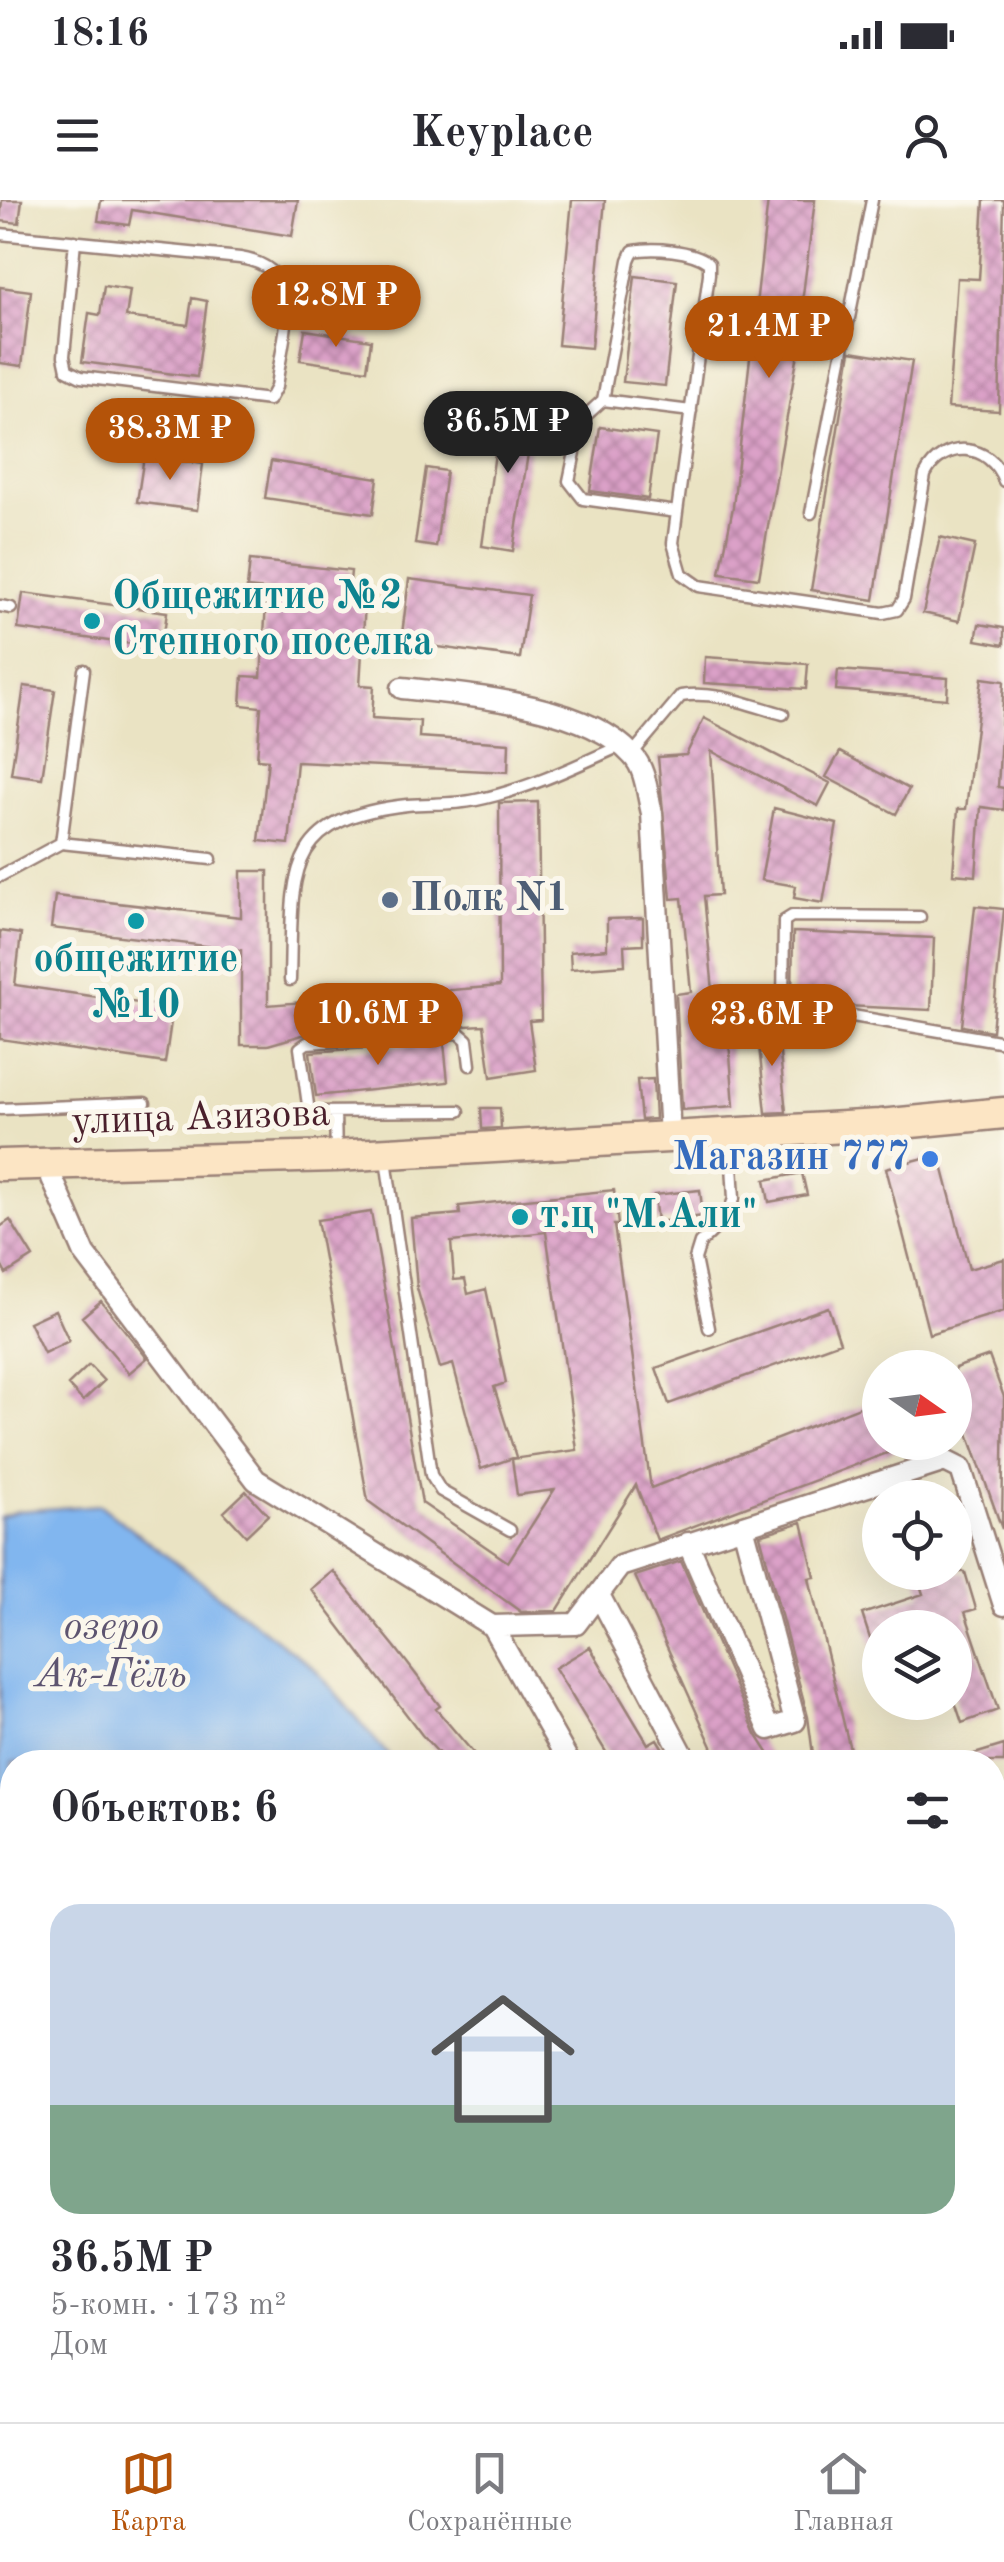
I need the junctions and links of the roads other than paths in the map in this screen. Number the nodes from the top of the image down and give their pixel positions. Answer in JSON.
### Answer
{"nodes":[{"id":1,"x":872,"y":200,"type":"edge"},
{"id":2,"x":0,"y":234,"type":"edge"},
{"id":3,"x":75,"y":241,"type":"junction"},
{"id":4,"x":603,"y":400,"type":"junction"},
{"id":5,"x":690,"y":412,"type":"junction"},
{"id":6,"x":1004,"y":481,"type":"edge"},
{"id":7,"x":677,"y":512,"type":"junction"},
{"id":8,"x":811,"y":513,"type":"dead end"},
{"id":9,"x":84,"y":670,"type":"dead end"},
{"id":10,"x":402,"y":688,"type":"dead end"},
{"id":11,"x":783,"y":714,"type":"dead end"},
{"id":12,"x":627,"y":750,"type":"junction"},
{"id":13,"x":60,"y":843,"type":"junction"},
{"id":14,"x":212,"y":859,"type":"dead end"},
{"id":15,"x":0,"y":876,"type":"edge"},
{"id":16,"x":920,"y":916,"type":"dead end"},
{"id":17,"x":290,"y":980,"type":"dead end"},
{"id":18,"x":1004,"y":1042,"type":"edge"},
{"id":19,"x":470,"y":1065,"type":"dead end"},
{"id":20,"x":145,"y":1103,"type":"dead end"},
{"id":21,"x":0,"y":1109,"type":"edge"},
{"id":22,"x":459,"y":1111,"type":"dead end"},
{"id":23,"x":335,"y":1112,"type":"junction"},
{"id":24,"x":1004,"y":1113,"type":"edge"},
{"id":25,"x":1004,"y":1126,"type":"edge"},
{"id":26,"x":670,"y":1136,"type":"junction"},
{"id":27,"x":732,"y":1147,"type":"junction"},
{"id":28,"x":336,"y":1156,"type":"junction"},
{"id":29,"x":0,"y":1165,"type":"edge"},
{"id":30,"x":387,"y":1166,"type":"junction"},
{"id":31,"x":52,"y":1178,"type":"junction"},
{"id":32,"x":0,"y":1180,"type":"edge"},
{"id":33,"x":709,"y":1328,"type":"dead end"},
{"id":34,"x":742,"y":1526,"type":"junction"},
{"id":35,"x":510,"y":1530,"type":"dead end"},
{"id":36,"x":688,"y":1542,"type":"junction"},
{"id":37,"x":599,"y":1595,"type":"junction"},
{"id":38,"x":1004,"y":1604,"type":"edge"},
{"id":39,"x":492,"y":1626,"type":"junction"},
{"id":40,"x":562,"y":1750,"type":"edge"},
{"id":41,"x":681,"y":1750,"type":"edge"}],
"edges":[{"from":1,"to":8,"type":"lane"},
{"from":2,"to":3,"type":"lane"},
{"from":3,"to":3,"type":"lane"},
{"from":4,"to":5,"type":"lane"},
{"from":4,"to":5,"type":"lane"},
{"from":4,"to":7,"type":"lane"},
{"from":5,"to":7,"type":"lane"},
{"from":6,"to":7,"type":"lane"},
{"from":9,"to":13,"type":"lane"},
{"from":10,"to":12,"type":"street"},
{"from":11,"to":12,"type":"lane"},
{"from":12,"to":17,"type":"lane"},
{"from":12,"to":26,"type":"street"},
{"from":13,"to":14,"type":"lane"},
{"from":13,"to":15,"type":"lane"},
{"from":16,"to":18,"type":"lane"},
{"from":19,"to":23,"type":"lane"},
{"from":20,"to":21,"type":"lane"},
{"from":22,"to":23,"type":"lane"},
{"from":23,"to":28,"type":"lane"},
{"from":24,"to":26,"type":"main road","name":"улица Азизова"},
{"from":25,"to":27,"type":"main road","name":"улица Азизова"},
{"from":26,"to":28,"type":"main road","name":"улица Азизова"},
{"from":27,"to":30,"type":"main road","name":"улица Азизова"},
{"from":27,"to":33,"type":"lane"},
{"from":28,"to":29,"type":"main road","name":"улица Азизова"},
{"from":30,"to":31,"type":"main road","name":"улица Азизова"},
{"from":30,"to":35,"type":"lane"},
{"from":31,"to":32,"type":"main road","name":"улица Азизова"},
{"from":31,"to":39,"type":"street"},
{"from":34,"to":36,"type":"street"},
{"from":34,"to":36,"type":"street"},
{"from":34,"to":38,"type":"street"},
{"from":36,"to":37,"type":"street"},
{"from":37,"to":39,"type":"street"},
{"from":37,"to":41,"type":"street"},
{"from":39,"to":40,"type":"street"}]}
